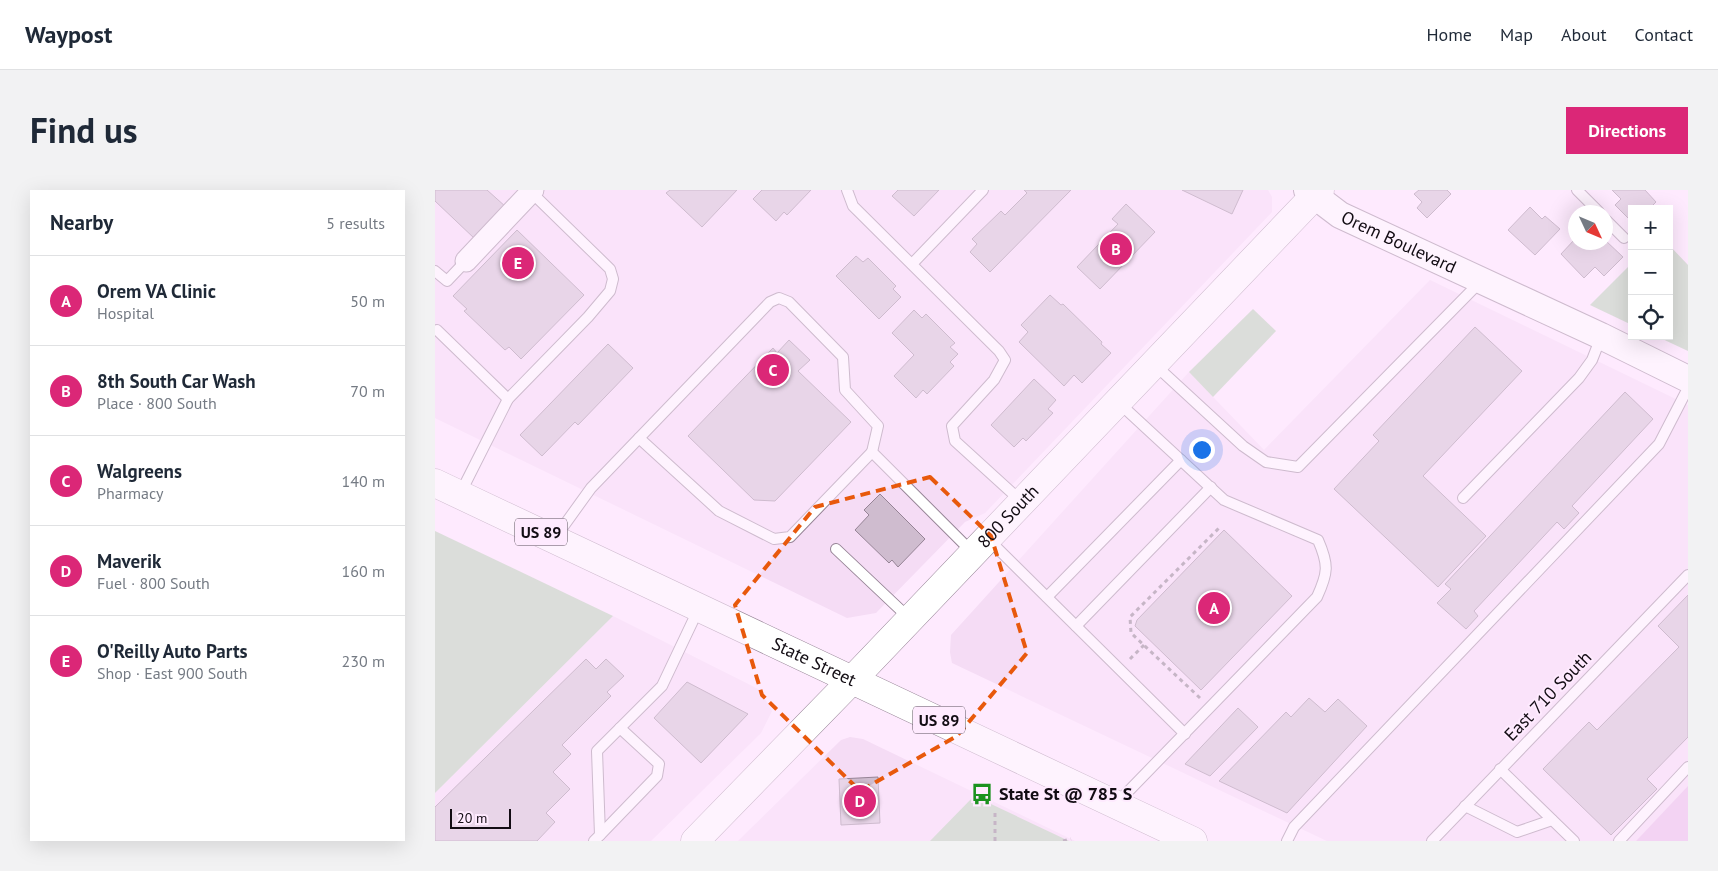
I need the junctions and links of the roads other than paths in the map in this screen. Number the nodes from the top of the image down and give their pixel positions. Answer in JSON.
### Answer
{"nodes":[{"id":1,"x":847,"y":190,"type":"edge"},
{"id":2,"x":983,"y":190,"type":"edge"},
{"id":3,"x":1577,"y":190,"type":"edge"},
{"id":4,"x":532,"y":191,"type":"edge"},
{"id":5,"x":1314,"y":192,"type":"edge"},
{"id":6,"x":1592,"y":205,"type":"edge"},
{"id":7,"x":1613,"y":227,"type":"edge"},
{"id":8,"x":1624,"y":238,"type":"dead end"},
{"id":9,"x":466,"y":262,"type":"joint"},
{"id":10,"x":912,"y":264,"type":"junction"},
{"id":11,"x":435,"y":271,"type":"edge"},
{"id":12,"x":1489,"y":283,"type":"junction"},
{"id":13,"x":437,"y":330,"type":"dead end"},
{"id":14,"x":1601,"y":336,"type":"junction"},
{"id":15,"x":1154,"y":364,"type":"junction"},
{"id":16,"x":1688,"y":380,"type":"edge"},
{"id":17,"x":1688,"y":388,"type":"edge"},
{"id":18,"x":508,"y":399,"type":"junction"},
{"id":19,"x":1118,"y":402,"type":"junction"},
{"id":20,"x":639,"y":438,"type":"junction"},
{"id":21,"x":872,"y":452,"type":"junction"},
{"id":22,"x":1181,"y":460,"type":"junction"},
{"id":23,"x":435,"y":483,"type":"edge"},
{"id":24,"x":1211,"y":487,"type":"junction"},
{"id":25,"x":460,"y":495,"type":"junction"},
{"id":26,"x":1463,"y":498,"type":"dead end"},
{"id":27,"x":1022,"y":502,"type":"junction"},
{"id":28,"x":555,"y":539,"type":"junction"},
{"id":29,"x":980,"y":545,"type":"junction"},
{"id":30,"x":836,"y":549,"type":"dead end"},
{"id":31,"x":1688,"y":575,"type":"edge"},
{"id":32,"x":1047,"y":597,"type":"junction"},
{"id":33,"x":700,"y":607,"type":"junction"},
{"id":34,"x":910,"y":619,"type":"junction"},
{"id":35,"x":1076,"y":626,"type":"junction"},
{"id":36,"x":853,"y":679,"type":"junction"},
{"id":37,"x":620,"y":728,"type":"junction"},
{"id":38,"x":1185,"y":734,"type":"junction"},
{"id":39,"x":1688,"y":767,"type":"edge"},
{"id":40,"x":1500,"y":769,"type":"junction"},
{"id":41,"x":1115,"y":804,"type":"junction"},
{"id":42,"x":1465,"y":806,"type":"junction"},
{"id":43,"x":1552,"y":820,"type":"junction"},
{"id":44,"x":597,"y":838,"type":"edge"},
{"id":45,"x":695,"y":841,"type":"edge"},
{"id":46,"x":1193,"y":841,"type":"edge"},
{"id":47,"x":1287,"y":841,"type":"edge"},
{"id":48,"x":1431,"y":841,"type":"edge"},
{"id":49,"x":1574,"y":841,"type":"edge"},
{"id":50,"x":1619,"y":841,"type":"edge"}],
"edges":[{"from":1,"to":10,"type":"lane"},
{"from":2,"to":10,"type":"lane"},
{"from":3,"to":6,"type":"lane"},
{"from":4,"to":9,"type":"street"},
{"from":4,"to":18,"type":"lane"},
{"from":5,"to":12,"type":"street","name":"Orem Boulevard"},
{"from":5,"to":15,"type":"main road","name":"800 South"},
{"from":7,"to":8,"type":"lane"},
{"from":9,"to":11,"type":"lane"},
{"from":10,"to":27,"type":"lane"},
{"from":12,"to":14,"type":"street","name":"Orem Boulevard"},
{"from":12,"to":15,"type":"lane"},
{"from":13,"to":18,"type":"lane"},
{"from":14,"to":16,"type":"street","name":"Orem Boulevard"},
{"from":14,"to":26,"type":"lane"},
{"from":15,"to":19,"type":"main road","name":"800 South"},
{"from":17,"to":47,"type":"lane"},
{"from":18,"to":25,"type":"lane"},
{"from":19,"to":22,"type":"lane"},
{"from":19,"to":27,"type":"main road","name":"800 South"},
{"from":20,"to":21,"type":"lane"},
{"from":20,"to":21,"type":"lane"},
{"from":20,"to":28,"type":"lane"},
{"from":21,"to":29,"type":"lane"},
{"from":22,"to":24,"type":"lane"},
{"from":22,"to":32,"type":"lane"},
{"from":23,"to":25,"type":"main road","name":"State Street","number":"US 89"},
{"from":24,"to":35,"type":"lane"},
{"from":24,"to":38,"type":"lane"},
{"from":25,"to":28,"type":"main road","name":"State Street","number":"US 89"},
{"from":27,"to":29,"type":"main road","name":"800 South"},
{"from":28,"to":33,"type":"main road","name":"State Street","number":"US 89"},
{"from":29,"to":32,"type":"lane"},
{"from":29,"to":34,"type":"main road","name":"800 South"},
{"from":30,"to":34,"type":"lane"},
{"from":31,"to":40,"type":"lane","name":"East 710 South"},
{"from":32,"to":35,"type":"lane"},
{"from":33,"to":36,"type":"main road","name":"State Street","number":"US 89"},
{"from":33,"to":37,"type":"lane"},
{"from":34,"to":36,"type":"main road","name":"800 South"},
{"from":35,"to":38,"type":"lane"},
{"from":36,"to":41,"type":"main road","name":"State Street","number":"US 89"},
{"from":36,"to":45,"type":"main road","name":"800 South"},
{"from":37,"to":44,"type":"lane"},
{"from":37,"to":44,"type":"lane"},
{"from":38,"to":41,"type":"lane"},
{"from":39,"to":50,"type":"lane"},
{"from":40,"to":42,"type":"lane","name":"East 710 South"},
{"from":40,"to":43,"type":"lane"},
{"from":41,"to":46,"type":"main road","name":"State Street","number":"US 89"},
{"from":42,"to":43,"type":"lane"},
{"from":42,"to":48,"type":"lane","name":"East 710 South"},
{"from":43,"to":49,"type":"lane"}]}
